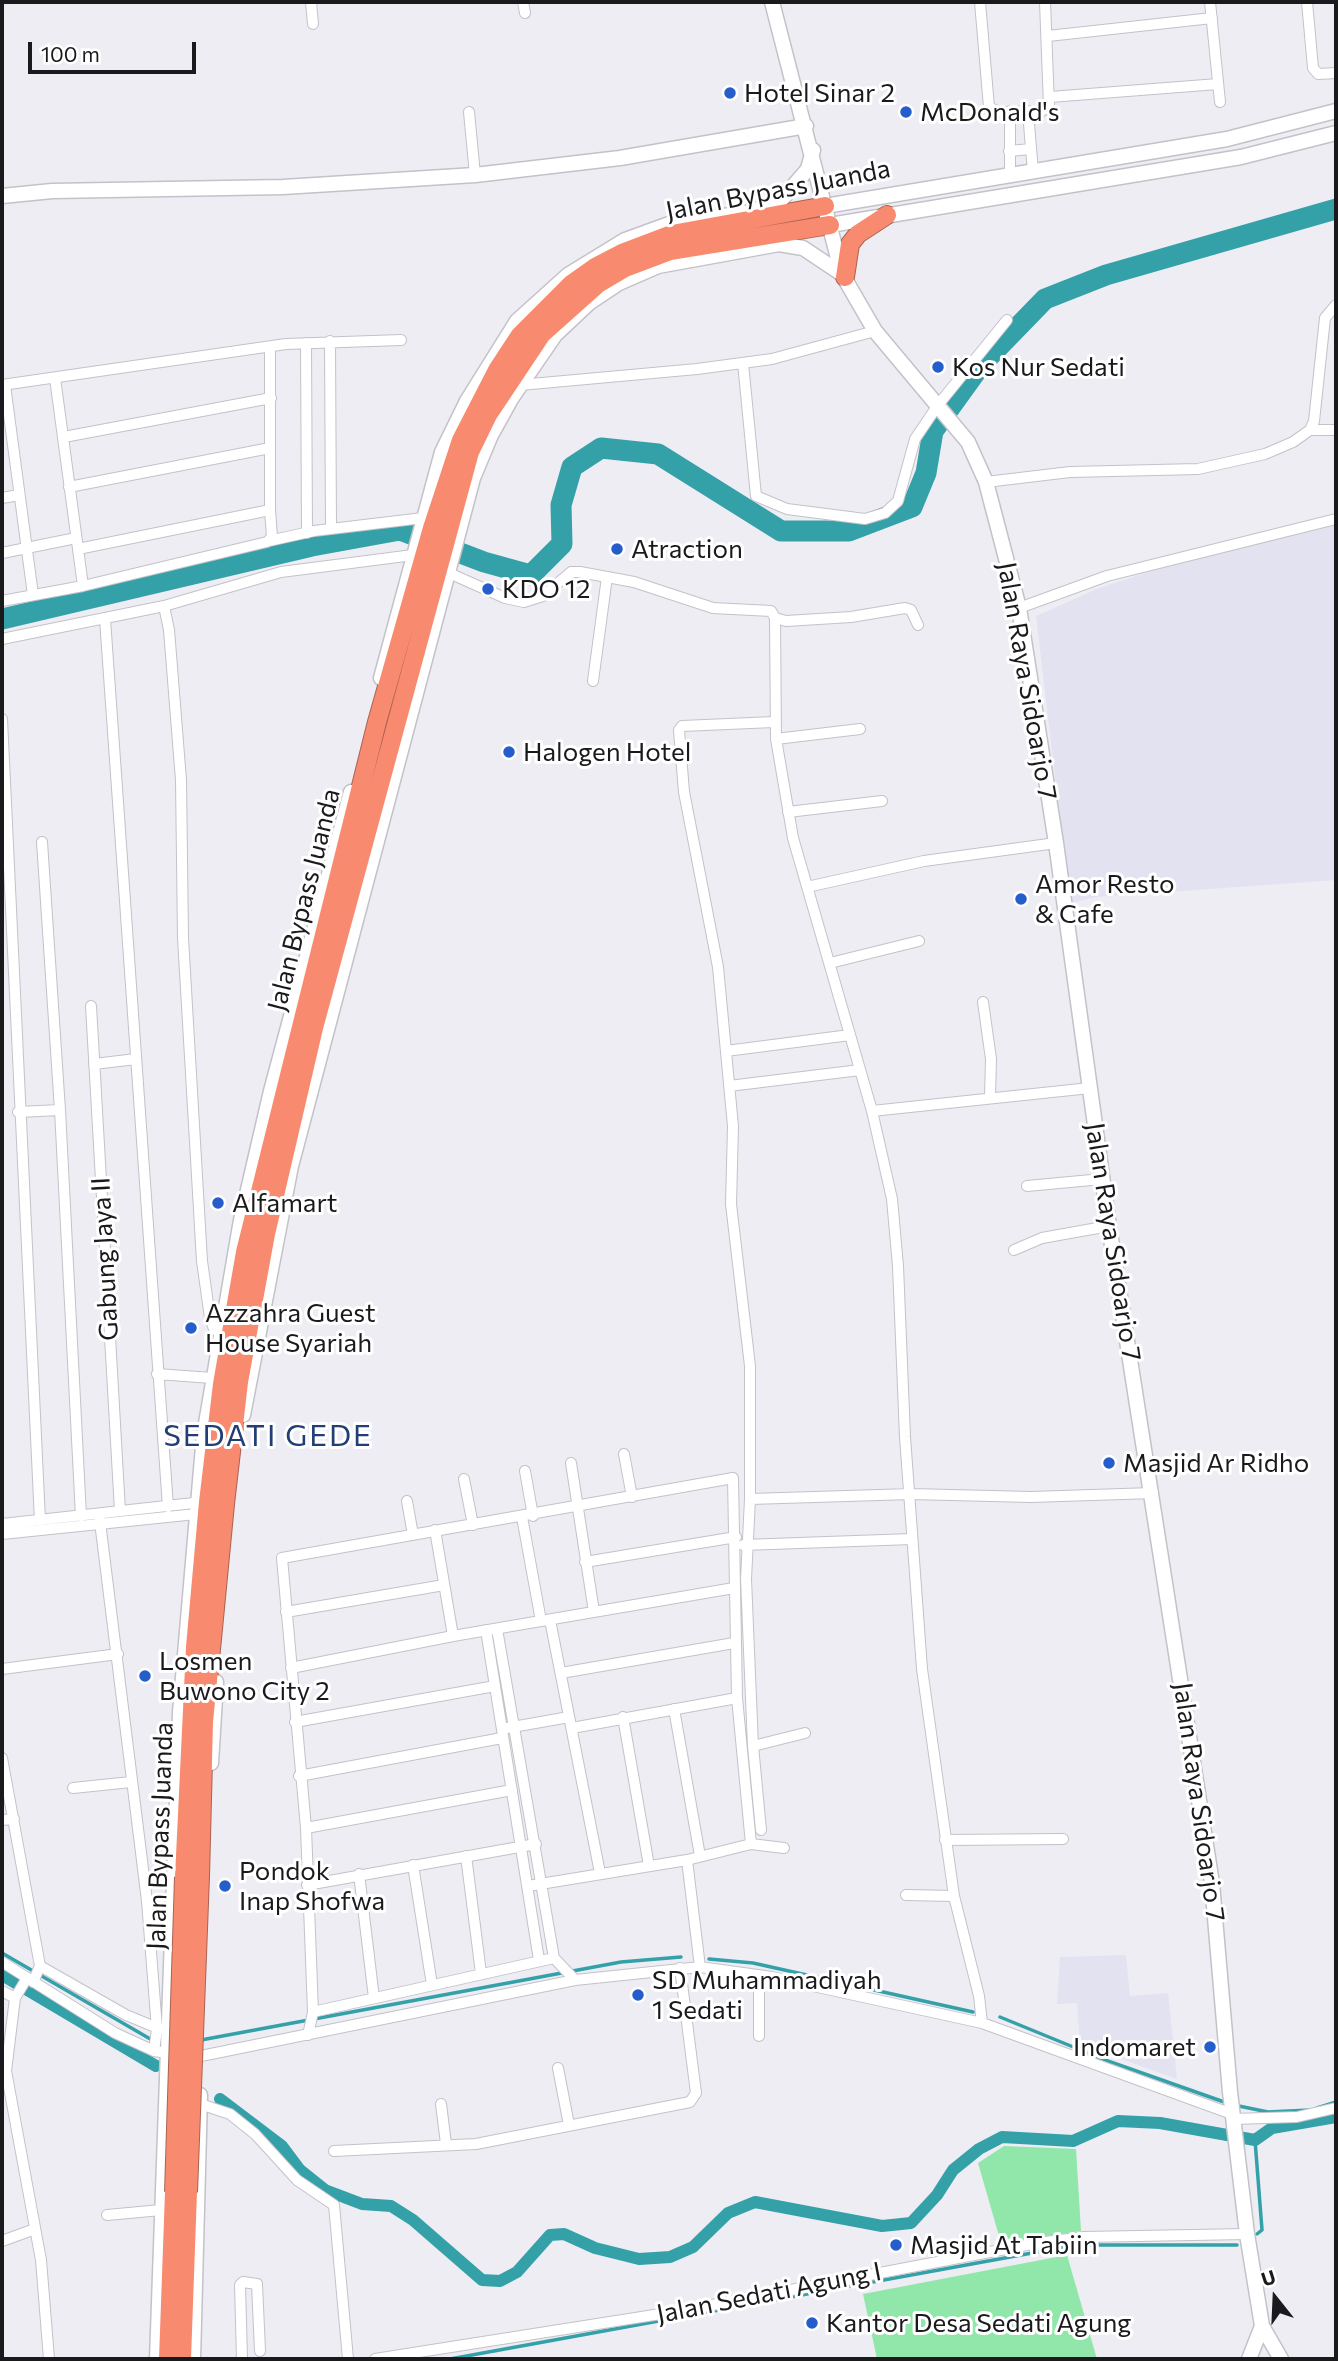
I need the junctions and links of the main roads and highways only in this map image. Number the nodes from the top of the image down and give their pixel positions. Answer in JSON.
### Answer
{"nodes":[{"id":1,"x":772,"y":2,"type":"edge"},
{"id":2,"x":1336,"y":111,"type":"edge"},
{"id":3,"x":806,"y":126,"type":"junction"},
{"id":4,"x":1336,"y":133,"type":"edge"},
{"id":5,"x":813,"y":150,"type":"junction"},
{"id":6,"x":2,"y":196,"type":"edge"},
{"id":7,"x":825,"y":206,"type":"junction"},
{"id":8,"x":887,"y":215,"type":"junction"},
{"id":9,"x":830,"y":225,"type":"junction"},
{"id":10,"x":686,"y":226,"type":"junction"},
{"id":11,"x":844,"y":276,"type":"junction"},
{"id":12,"x":520,"y":379,"type":"junction"},
{"id":13,"x":432,"y":561,"type":"junction"},
{"id":14,"x":307,"y":1026,"type":"junction"},
{"id":15,"x":206,"y":1506,"type":"junction"},
{"id":16,"x":225,"y":1537,"type":"junction"},
{"id":17,"x":204,"y":1835,"type":"junction"},
{"id":18,"x":185,"y":1871,"type":"junction"},
{"id":19,"x":181,"y":2192,"type":"junction"},
{"id":20,"x":1262,"y":2326,"type":"junction"},
{"id":21,"x":163,"y":2334,"type":"junction"},
{"id":22,"x":157,"y":2359,"type":"edge"},
{"id":23,"x":168,"y":2359,"type":"edge"},
{"id":24,"x":182,"y":2359,"type":"edge"},
{"id":25,"x":192,"y":2359,"type":"edge"},
{"id":26,"x":1249,"y":2359,"type":"edge"},
{"id":27,"x":1281,"y":2359,"type":"edge"}],
"edges":[{"from":1,"to":3,"type":"main road","name":"Jalan Raya Sidoarjo 7"},
{"from":2,"to":7,"type":"main road","name":"Jalan Bypass Juanda"},
{"from":3,"to":5,"type":"main road","name":"Jalan Raya Sidoarjo 7"},
{"from":3,"to":6,"type":"main road"},
{"from":4,"to":8,"type":"main road","name":"Jalan Bypass Juanda"},
{"from":5,"to":7,"type":"main road","name":"Jalan Raya Sidoarjo 7"},
{"from":5,"to":10,"type":"main road"},
{"from":7,"to":9,"type":"main road","name":"Jalan Raya Sidoarjo 7"},
{"from":7,"to":10,"type":"highway","name":"Jalan Bypass Juanda"},
{"from":8,"to":9,"type":"main road","name":"Jalan Bypass Juanda"},
{"from":8,"to":11,"type":"highway"},
{"from":9,"to":11,"type":"main road","name":"Jalan Raya Sidoarjo 7"},
{"from":9,"to":12,"type":"highway","name":"Jalan Bypass Juanda"},
{"from":10,"to":13,"type":"highway","name":"Jalan Bypass Juanda"},
{"from":11,"to":12,"type":"main road"},
{"from":11,"to":20,"type":"main road","name":"Jalan Raya Sidoarjo 7"},
{"from":12,"to":13,"type":"highway","name":"Jalan Bypass Juanda"},
{"from":13,"to":14,"type":"highway","name":"Jalan Bypass Juanda"},
{"from":13,"to":14,"type":"highway","name":"Jalan Bypass Juanda"},
{"from":14,"to":15,"type":"highway","name":"Jalan Bypass Juanda"},
{"from":14,"to":15,"type":"main road"},
{"from":14,"to":16,"type":"main road"},
{"from":15,"to":16,"type":"highway","name":"Jalan Bypass Juanda"},
{"from":15,"to":18,"type":"highway","name":"Jalan Bypass Juanda"},
{"from":16,"to":17,"type":"highway","name":"Jalan Bypass Juanda"},
{"from":17,"to":18,"type":"highway","name":"Jalan Bypass Juanda"},
{"from":17,"to":25,"type":"main road"},
{"from":18,"to":19,"type":"highway","name":"Jalan Bypass Juanda","bridge":true},
{"from":18,"to":21,"type":"main road"},
{"from":19,"to":21,"type":"highway","name":"Jalan Bypass Juanda"},
{"from":19,"to":24,"type":"highway","name":"Jalan Bypass Juanda"},
{"from":20,"to":26,"type":"main road"},
{"from":20,"to":27,"type":"main road","name":"Jalan Raya Sidoarjo 7"},
{"from":21,"to":22,"type":"main road"},
{"from":21,"to":23,"type":"highway","name":"Jalan Bypass Juanda"}]}
